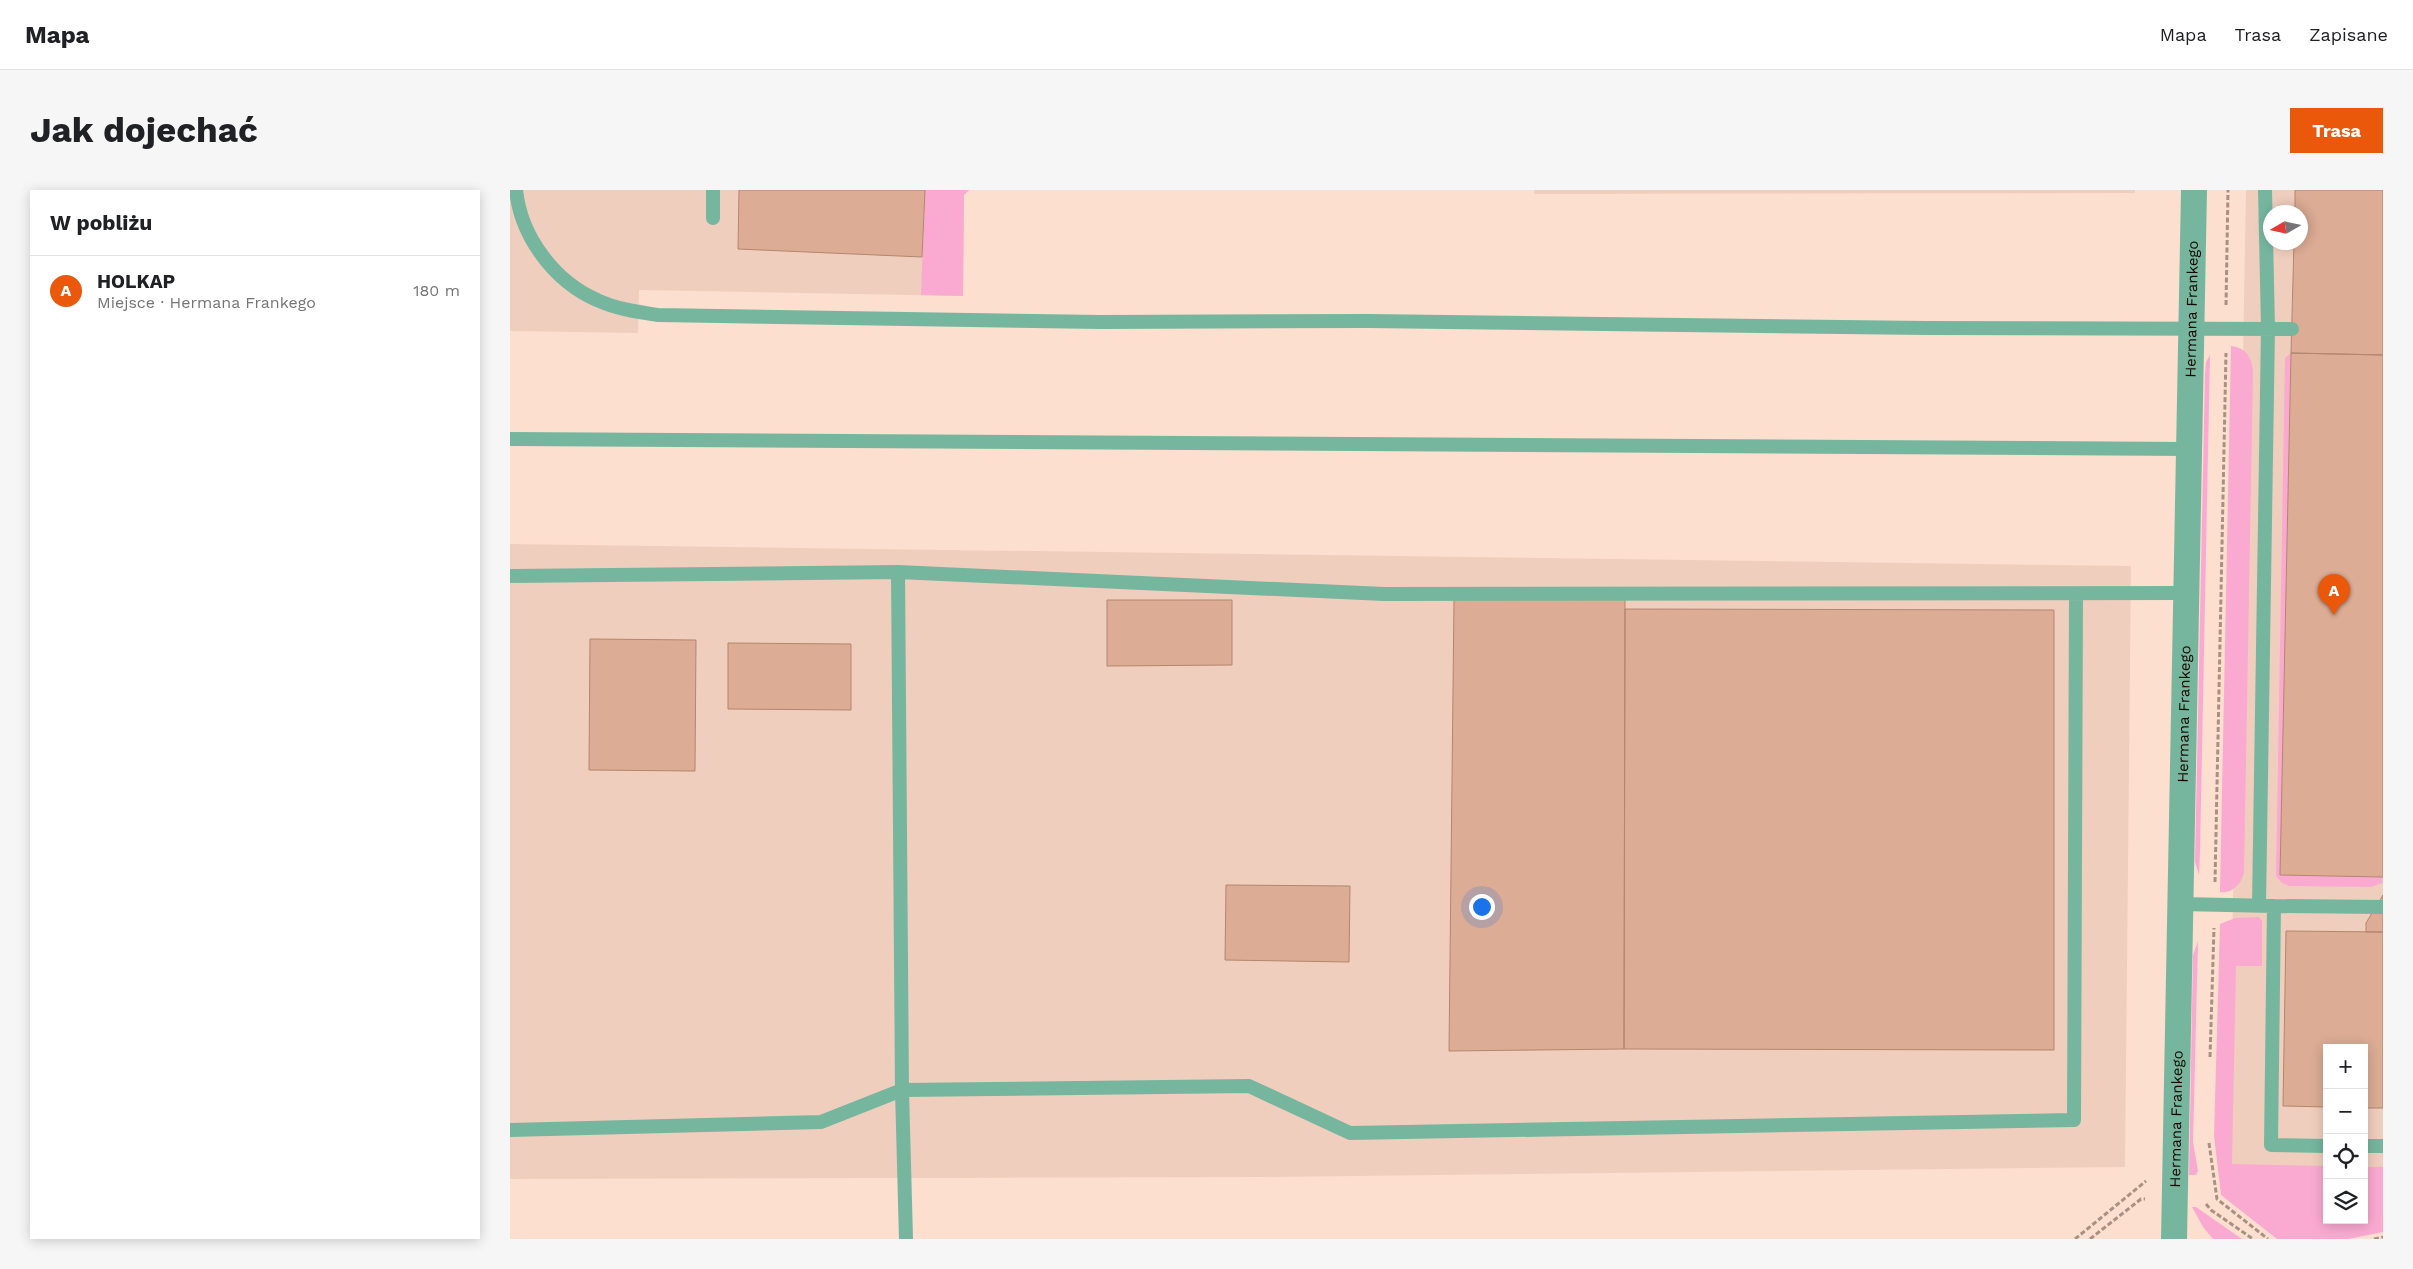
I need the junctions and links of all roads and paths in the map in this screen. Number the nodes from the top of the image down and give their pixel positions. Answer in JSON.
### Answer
{"nodes":[{"id":1,"x":516,"y":190,"type":"edge"},
{"id":2,"x":714,"y":190,"type":"edge"},
{"id":3,"x":2194,"y":190,"type":"edge"},
{"id":4,"x":2228,"y":190,"type":"edge"},
{"id":5,"x":2264,"y":190,"type":"edge"},
{"id":6,"x":713,"y":218,"type":"dead end"},
{"id":7,"x":2191,"y":327,"type":"junction"},
{"id":8,"x":2226,"y":328,"type":"junction"},
{"id":9,"x":2268,"y":328,"type":"junction"},
{"id":10,"x":2292,"y":329,"type":"dead end"},
{"id":11,"x":510,"y":439,"type":"edge"},
{"id":12,"x":2189,"y":448,"type":"junction"},
{"id":13,"x":898,"y":572,"type":"junction"},
{"id":14,"x":510,"y":576,"type":"edge"},
{"id":15,"x":2186,"y":593,"type":"junction"},
{"id":16,"x":2076,"y":594,"type":"junction"},
{"id":17,"x":2181,"y":904,"type":"junction"},
{"id":18,"x":2214,"y":905,"type":"junction"},
{"id":19,"x":2259,"y":906,"type":"junction"},
{"id":20,"x":2274,"y":906,"type":"junction"},
{"id":21,"x":2383,"y":907,"type":"edge"},
{"id":22,"x":2210,"y":1060,"type":"dead end"},
{"id":23,"x":902,"y":1090,"type":"junction"},
{"id":24,"x":510,"y":1130,"type":"edge"},
{"id":25,"x":2208,"y":1137,"type":"dead end"},
{"id":26,"x":2323,"y":1146,"type":"edge"},
{"id":27,"x":2368,"y":1146,"type":"edge"},
{"id":28,"x":2383,"y":1146,"type":"edge"},
{"id":29,"x":2175,"y":1182,"type":"junction"},
{"id":30,"x":2214,"y":1185,"type":"junction"},
{"id":31,"x":2383,"y":1237,"type":"edge"},
{"id":32,"x":906,"y":1239,"type":"edge"},
{"id":33,"x":2075,"y":1239,"type":"edge"},
{"id":34,"x":2174,"y":1239,"type":"edge"},
{"id":35,"x":2268,"y":1239,"type":"edge"},
{"id":36,"x":2374,"y":1239,"type":"edge"}],
"edges":[{"from":1,"to":7,"type":"lane"},
{"from":2,"to":6,"type":"lane"},
{"from":3,"to":7,"type":"street","name":"Hermana Frankego"},
{"from":4,"to":8,"type":"path"},
{"from":5,"to":9,"type":"lane"},
{"from":7,"to":8,"type":"lane"},
{"from":7,"to":12,"type":"street","name":"Hermana Frankego"},
{"from":8,"to":9,"type":"lane"},
{"from":8,"to":18,"type":"path"},
{"from":9,"to":10,"type":"lane"},
{"from":9,"to":19,"type":"lane"},
{"from":11,"to":12,"type":"lane"},
{"from":12,"to":15,"type":"street","name":"Hermana Frankego"},
{"from":13,"to":14,"type":"lane"},
{"from":13,"to":16,"type":"lane"},
{"from":13,"to":23,"type":"lane"},
{"from":15,"to":16,"type":"lane"},
{"from":15,"to":17,"type":"street","name":"Hermana Frankego"},
{"from":16,"to":23,"type":"lane"},
{"from":17,"to":18,"type":"lane"},
{"from":17,"to":29,"type":"street","name":"Hermana Frankego"},
{"from":18,"to":19,"type":"lane"},
{"from":18,"to":22,"type":"path"},
{"from":19,"to":20,"type":"lane"},
{"from":20,"to":21,"type":"lane"},
{"from":20,"to":26,"type":"lane"},
{"from":23,"to":24,"type":"lane"},
{"from":23,"to":32,"type":"lane"},
{"from":25,"to":30,"type":"path"},
{"from":27,"to":28,"type":"lane"},
{"from":29,"to":30,"type":"path"},
{"from":29,"to":33,"type":"path"},
{"from":29,"to":34,"type":"street","name":"Hermana Frankego"},
{"from":30,"to":35,"type":"path"},
{"from":31,"to":36,"type":"path"}]}
